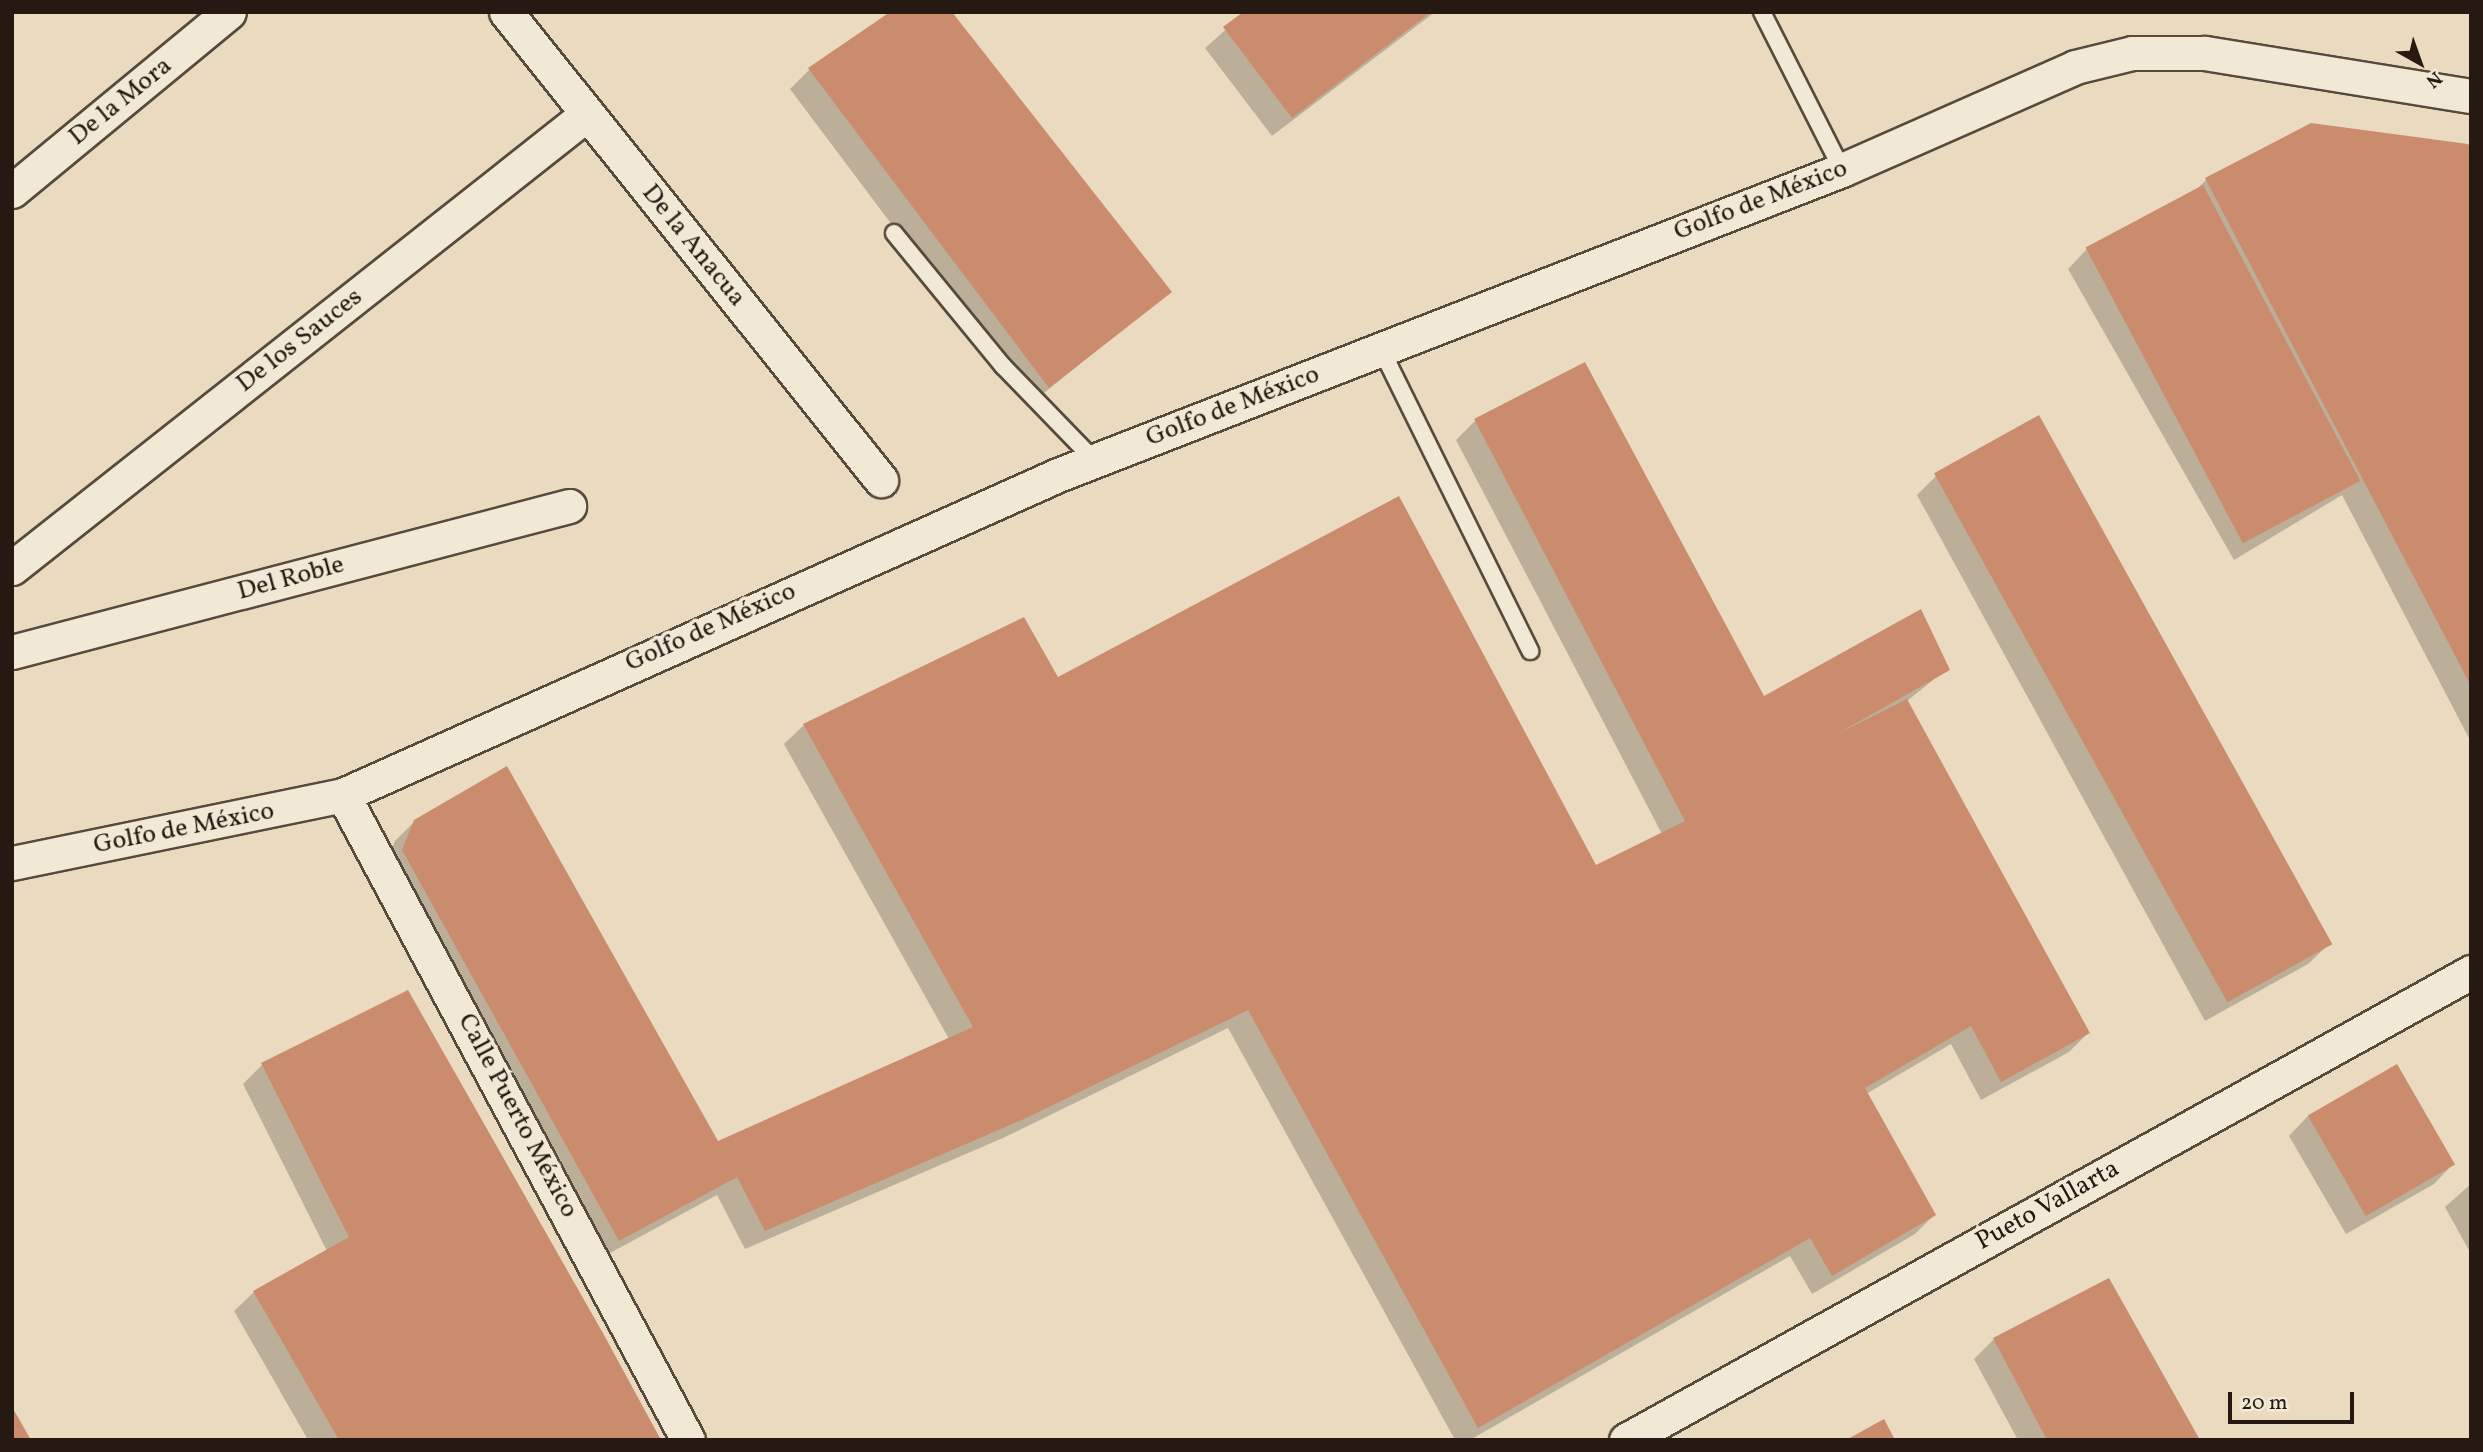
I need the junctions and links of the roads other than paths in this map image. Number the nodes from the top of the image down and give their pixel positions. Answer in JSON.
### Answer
{"nodes":[{"id":1,"x":229,"y":12,"type":"edge"},
{"id":2,"x":506,"y":12,"type":"edge"},
{"id":3,"x":1762,"y":12,"type":"edge"},
{"id":4,"x":2471,"y":96,"type":"edge"},
{"id":5,"x":587,"y":114,"type":"junction"},
{"id":6,"x":1842,"y":170,"type":"junction"},
{"id":7,"x":12,"y":191,"type":"edge"},
{"id":8,"x":894,"y":233,"type":"dead end"},
{"id":9,"x":1381,"y":349,"type":"junction"},
{"id":10,"x":1095,"y":461,"type":"junction"},
{"id":11,"x":881,"y":480,"type":"dead end"},
{"id":12,"x":569,"y":506,"type":"dead end"},
{"id":13,"x":12,"y":568,"type":"edge"},
{"id":14,"x":1530,"y":651,"type":"dead end"},
{"id":15,"x":12,"y":652,"type":"edge"},
{"id":16,"x":343,"y":794,"type":"junction"},
{"id":17,"x":12,"y":863,"type":"edge"},
{"id":18,"x":2471,"y":972,"type":"edge"},
{"id":19,"x":688,"y":1440,"type":"edge"},
{"id":20,"x":1626,"y":1440,"type":"edge"}],
"edges":[{"from":1,"to":7,"type":"street","name":"De la Mora"},
{"from":2,"to":5,"type":"street","name":"De la Anacua"},
{"from":3,"to":6,"type":"lane"},
{"from":4,"to":6,"type":"street","name":"Golfo de México"},
{"from":5,"to":11,"type":"street","name":"De la Anacua"},
{"from":5,"to":13,"type":"street","name":"De los Sauces"},
{"from":6,"to":9,"type":"street","name":"Golfo de México"},
{"from":8,"to":10,"type":"lane"},
{"from":9,"to":10,"type":"street","name":"Golfo de México"},
{"from":9,"to":14,"type":"lane"},
{"from":10,"to":16,"type":"street","name":"Golfo de México"},
{"from":12,"to":15,"type":"street","name":"Del Roble"},
{"from":16,"to":17,"type":"street","name":"Golfo de México"},
{"from":16,"to":19,"type":"street","name":"Calle Puerto México"},
{"from":18,"to":20,"type":"street","name":"Pueto Vallarta"}]}
